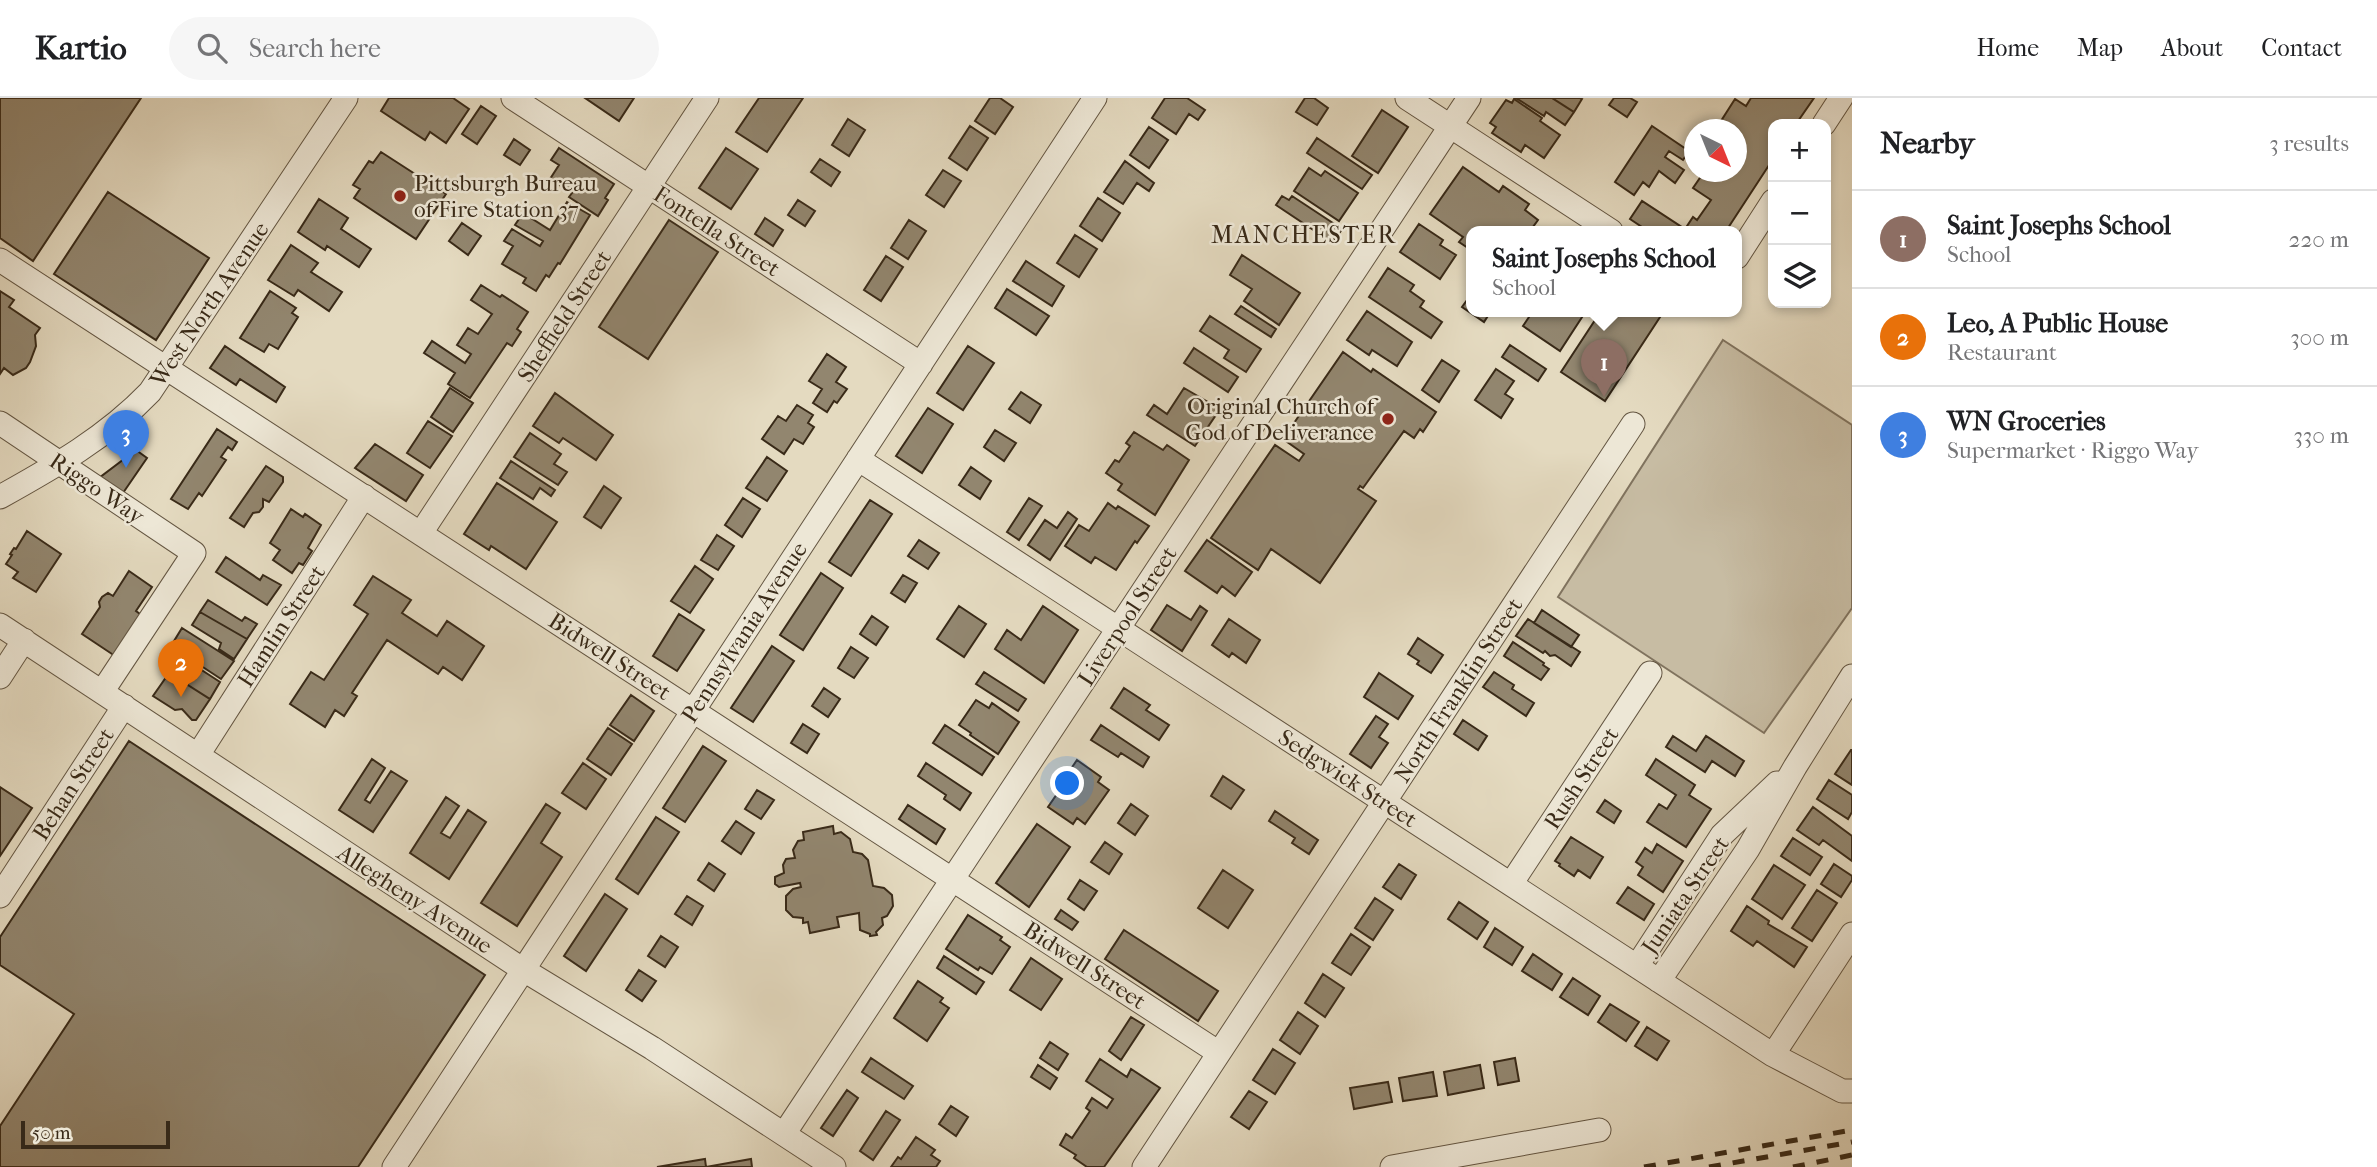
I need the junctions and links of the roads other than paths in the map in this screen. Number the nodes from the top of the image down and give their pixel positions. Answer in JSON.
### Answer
{"nodes":[{"id":1,"x":346,"y":98,"type":"edge"},
{"id":2,"x":513,"y":98,"type":"edge"},
{"id":3,"x":706,"y":98,"type":"edge"},
{"id":4,"x":1095,"y":98,"type":"edge"},
{"id":5,"x":1407,"y":98,"type":"edge"},
{"id":6,"x":1469,"y":98,"type":"edge"},
{"id":7,"x":1841,"y":98,"type":"edge"},
{"id":8,"x":1827,"y":119,"type":"edge"},
{"id":9,"x":1450,"y":126,"type":"junction"},
{"id":10,"x":649,"y":186,"type":"junction"},
{"id":11,"x":1768,"y":209,"type":"edge"},
{"id":12,"x":1603,"y":226,"type":"edge"},
{"id":13,"x":1742,"y":249,"type":"edge"},
{"id":14,"x":0,"y":260,"type":"edge"},
{"id":15,"x":921,"y":364,"type":"junction"},
{"id":16,"x":167,"y":369,"type":"junction"},
{"id":17,"x":0,"y":423,"type":"edge"},
{"id":18,"x":1633,"y":424,"type":"dead end"},
{"id":19,"x":858,"y":459,"type":"junction"},
{"id":20,"x":60,"y":463,"type":"junction"},
{"id":21,"x":364,"y":496,"type":"junction"},
{"id":22,"x":0,"y":498,"type":"edge"},
{"id":23,"x":421,"y":533,"type":"junction"},
{"id":24,"x":194,"y":553,"type":"joint"},
{"id":25,"x":0,"y":625,"type":"edge"},
{"id":26,"x":1118,"y":628,"type":"junction"},
{"id":27,"x":24,"y":640,"type":"junction"},
{"id":28,"x":1650,"y":673,"type":"dead end"},
{"id":29,"x":1852,"y":676,"type":"edge"},
{"id":30,"x":0,"y":677,"type":"edge"},
{"id":31,"x":102,"y":692,"type":"junction"},
{"id":32,"x":124,"y":706,"type":"junction"},
{"id":33,"x":693,"y":710,"type":"junction"},
{"id":34,"x":198,"y":755,"type":"junction"},
{"id":35,"x":1795,"y":766,"type":"junction"},
{"id":36,"x":1384,"y":802,"type":"junction"},
{"id":37,"x":953,"y":879,"type":"junction"},
{"id":38,"x":1511,"y":884,"type":"junction"},
{"id":39,"x":0,"y":896,"type":"edge"},
{"id":40,"x":1852,"y":934,"type":"edge"},
{"id":41,"x":1637,"y":966,"type":"junction"},
{"id":42,"x":522,"y":970,"type":"junction"},
{"id":43,"x":1660,"y":981,"type":"junction"},
{"id":44,"x":1219,"y":1053,"type":"junction"},
{"id":45,"x":1773,"y":1055,"type":"junction"},
{"id":46,"x":1847,"y":1091,"type":"edge"},
{"id":47,"x":1599,"y":1130,"type":"dead end"},
{"id":48,"x":784,"y":1134,"type":"junction"},
{"id":49,"x":394,"y":1167,"type":"edge"},
{"id":50,"x":834,"y":1167,"type":"edge"},
{"id":51,"x":1144,"y":1167,"type":"edge"},
{"id":52,"x":1392,"y":1167,"type":"edge"}],
"edges":[{"from":1,"to":16,"type":"street","name":"West North Avenue"},
{"from":2,"to":10,"type":"street","name":"Fontella Street"},
{"from":3,"to":10,"type":"street","name":"Sheffield Street"},
{"from":4,"to":15,"type":"street","name":"Pennsylvania Avenue"},
{"from":5,"to":9,"type":"street"},
{"from":6,"to":9,"type":"street","name":"Liverpool Street"},
{"from":7,"to":8,"type":"street"},
{"from":9,"to":12,"type":"street"},
{"from":9,"to":26,"type":"street","name":"Liverpool Street"},
{"from":10,"to":15,"type":"street","name":"Fontella Street"},
{"from":10,"to":23,"type":"street","name":"Sheffield Street"},
{"from":11,"to":13,"type":"street"},
{"from":14,"to":16,"type":"street","name":"Bidwell Street"},
{"from":15,"to":19,"type":"street","name":"Pennsylvania Avenue"},
{"from":16,"to":20,"type":"street","name":"West North Avenue"},
{"from":16,"to":21,"type":"street","name":"Bidwell Street"},
{"from":17,"to":20,"type":"street","name":"Riggo Way"},
{"from":18,"to":36,"type":"street","name":"North Franklin Street"},
{"from":19,"to":26,"type":"street","name":"Sedgwick Street"},
{"from":19,"to":33,"type":"street","name":"Pennsylvania Avenue"},
{"from":20,"to":22,"type":"street","name":"West North Avenue"},
{"from":20,"to":24,"type":"street","name":"Riggo Way"},
{"from":21,"to":23,"type":"street","name":"Bidwell Street"},
{"from":21,"to":34,"type":"street","name":"Hamlin Street"},
{"from":23,"to":33,"type":"street","name":"Bidwell Street"},
{"from":24,"to":31,"type":"street","name":"Behan Street"},
{"from":25,"to":27,"type":"street","name":"Allegheny Avenue"},
{"from":26,"to":36,"type":"street","name":"Sedgwick Street"},
{"from":26,"to":37,"type":"street","name":"Liverpool Street"},
{"from":27,"to":30,"type":"street"},
{"from":27,"to":31,"type":"street","name":"Allegheny Avenue"},
{"from":28,"to":38,"type":"street","name":"Rush Street"},
{"from":29,"to":35,"type":"street","name":"Juniata Street"},
{"from":31,"to":32,"type":"street","name":"Allegheny Avenue"},
{"from":32,"to":34,"type":"street","name":"Allegheny Avenue"},
{"from":32,"to":39,"type":"street","name":"Behan Street"},
{"from":33,"to":37,"type":"street","name":"Bidwell Street"},
{"from":33,"to":42,"type":"street","name":"Pennsylvania Avenue"},
{"from":34,"to":42,"type":"street","name":"Allegheny Avenue"},
{"from":35,"to":41,"type":"street","name":"Juniata Street"},
{"from":35,"to":43,"type":"street","name":"Juniata Street"},
{"from":36,"to":38,"type":"street","name":"Sedgwick Street"},
{"from":36,"to":44,"type":"street","name":"North Franklin Street"},
{"from":37,"to":44,"type":"street","name":"Bidwell Street"},
{"from":37,"to":48,"type":"street","name":"Liverpool Street"},
{"from":38,"to":41,"type":"street","name":"Sedgwick Street"},
{"from":40,"to":45,"type":"street"},
{"from":41,"to":43,"type":"street","name":"Sedgwick Street"},
{"from":42,"to":48,"type":"street","name":"Allegheny Avenue"},
{"from":42,"to":49,"type":"street","name":"Pennsylvania Avenue"},
{"from":43,"to":45,"type":"street","name":"Sedgwick Street"},
{"from":44,"to":51,"type":"street","name":"North Franklin Street"},
{"from":45,"to":46,"type":"street","name":"Sedgwick Street"},
{"from":47,"to":52,"type":"street"},
{"from":48,"to":50,"type":"street","name":"Allegheny Avenue"}]}
